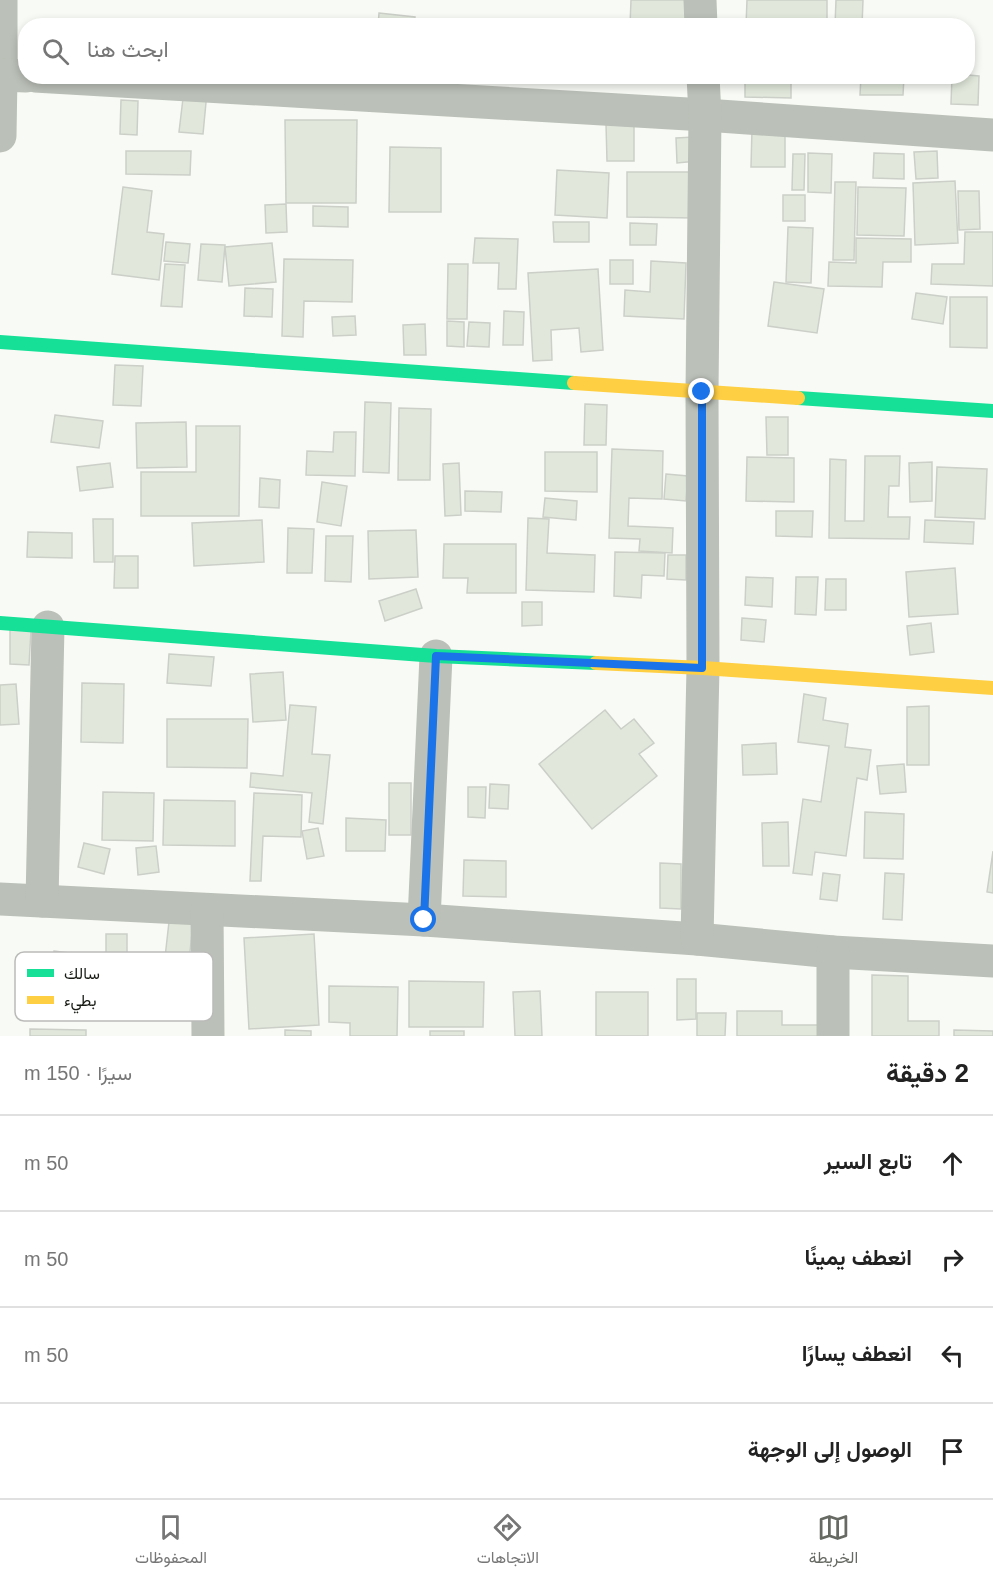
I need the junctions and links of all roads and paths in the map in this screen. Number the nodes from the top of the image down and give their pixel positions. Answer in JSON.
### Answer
{"nodes":[{"id":1,"x":1,"y":0,"type":"edge"},
{"id":2,"x":700,"y":0,"type":"edge"},
{"id":3,"x":701,"y":18,"type":"edge"},
{"id":4,"x":13,"y":75,"type":"edge"},
{"id":5,"x":172,"y":84,"type":"edge"},
{"id":6,"x":703,"y":84,"type":"edge"},
{"id":7,"x":705,"y":115,"type":"junction"},
{"id":8,"x":993,"y":135,"type":"edge"},
{"id":9,"x":0,"y":136,"type":"edge"},
{"id":10,"x":0,"y":342,"type":"edge"},
{"id":11,"x":702,"y":392,"type":"junction"},
{"id":12,"x":993,"y":411,"type":"edge"},
{"id":13,"x":0,"y":623,"type":"edge"},
{"id":14,"x":48,"y":627,"type":"junction"},
{"id":15,"x":436,"y":656,"type":"junction"},
{"id":16,"x":702,"y":668,"type":"junction"},
{"id":17,"x":993,"y":688,"type":"edge"},
{"id":18,"x":0,"y":899,"type":"edge"},
{"id":19,"x":42,"y":902,"type":"junction"},
{"id":20,"x":207,"y":910,"type":"junction"},
{"id":21,"x":424,"y":920,"type":"junction"},
{"id":22,"x":697,"y":939,"type":"junction"},
{"id":23,"x":207,"y":952,"type":"edge"},
{"id":24,"x":834,"y":952,"type":"junction"},
{"id":25,"x":993,"y":961,"type":"edge"},
{"id":26,"x":208,"y":1021,"type":"edge"},
{"id":27,"x":208,"y":1036,"type":"edge"},
{"id":28,"x":833,"y":1036,"type":"edge"}],
"edges":[{"from":1,"to":4,"type":"street"},
{"from":2,"to":3,"type":"street"},
{"from":4,"to":9,"type":"street"},
{"from":5,"to":7,"type":"street"},
{"from":6,"to":7,"type":"street"},
{"from":7,"to":8,"type":"street"},
{"from":7,"to":11,"type":"street"},
{"from":10,"to":11,"type":"street"},
{"from":11,"to":12,"type":"street"},
{"from":11,"to":16,"type":"street"},
{"from":13,"to":14,"type":"street"},
{"from":14,"to":15,"type":"street"},
{"from":14,"to":19,"type":"street"},
{"from":15,"to":16,"type":"street"},
{"from":15,"to":21,"type":"street"},
{"from":16,"to":17,"type":"street"},
{"from":16,"to":22,"type":"street"},
{"from":18,"to":19,"type":"street"},
{"from":19,"to":20,"type":"street"},
{"from":20,"to":21,"type":"street"},
{"from":20,"to":23,"type":"street"},
{"from":21,"to":22,"type":"street"},
{"from":22,"to":24,"type":"street"},
{"from":24,"to":25,"type":"street"},
{"from":24,"to":28,"type":"street"},
{"from":26,"to":27,"type":"street"}]}
